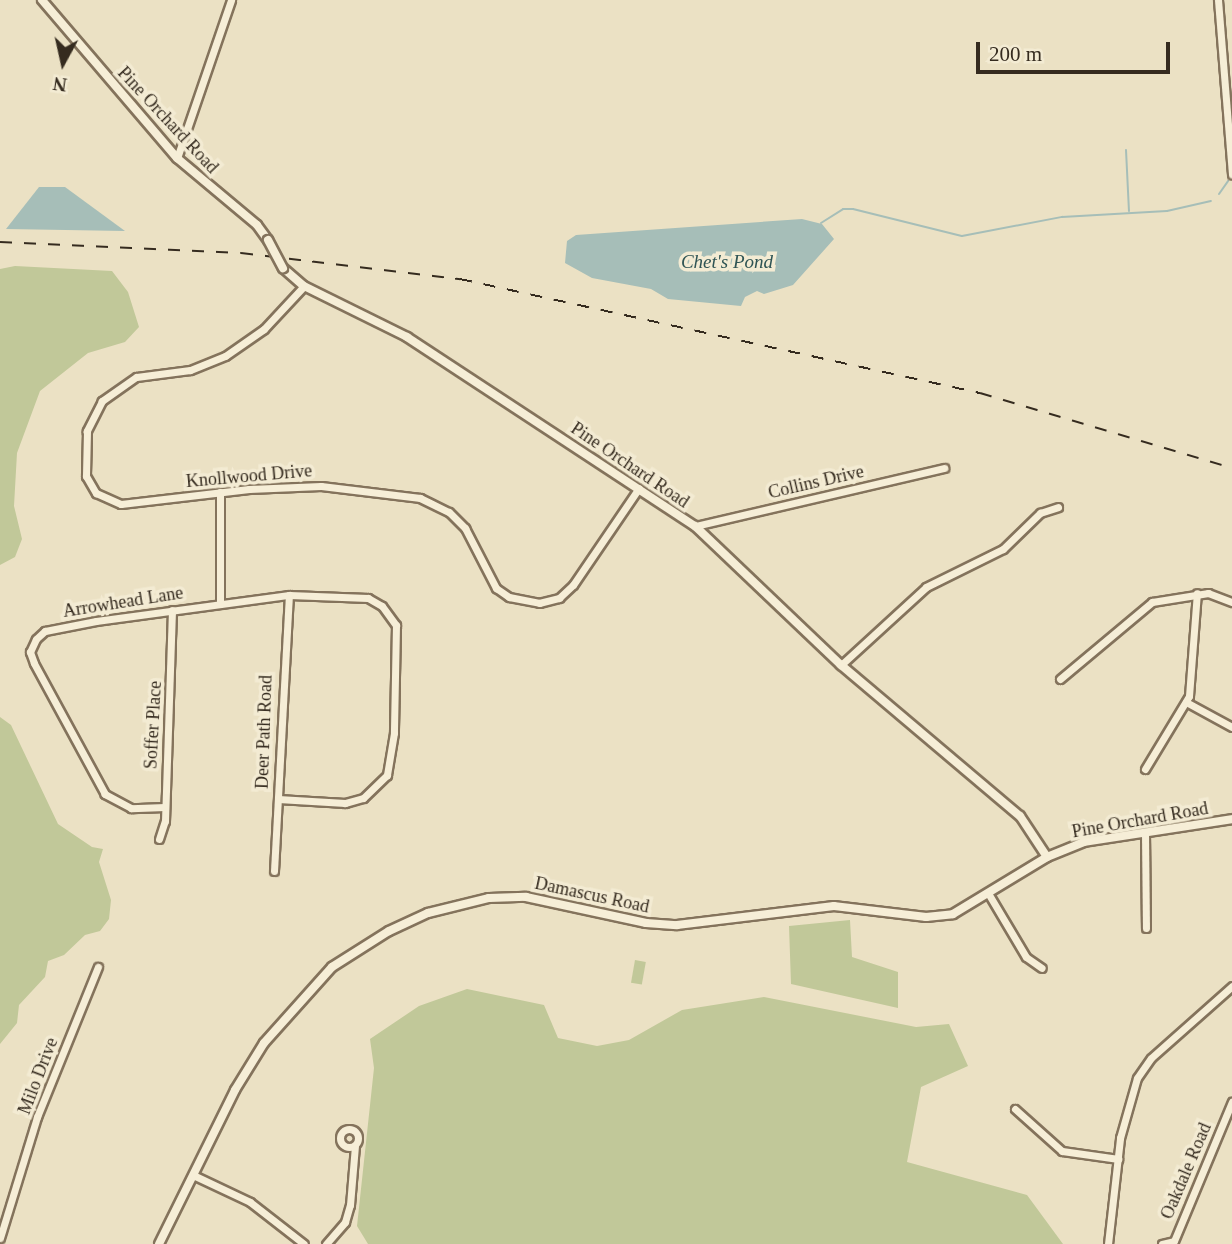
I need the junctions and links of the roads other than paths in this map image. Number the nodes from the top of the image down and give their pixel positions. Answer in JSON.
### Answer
{"nodes":[{"id":1,"x":42,"y":0,"type":"edge"},
{"id":2,"x":52,"y":0,"type":"edge"},
{"id":3,"x":231,"y":0,"type":"edge"},
{"id":4,"x":1218,"y":0,"type":"edge"},
{"id":5,"x":48,"y":9,"type":"junction"},
{"id":6,"x":1230,"y":122,"type":"edge"},
{"id":7,"x":177,"y":158,"type":"junction"},
{"id":8,"x":1232,"y":174,"type":"edge"},
{"id":9,"x":304,"y":286,"type":"junction"},
{"id":10,"x":944,"y":468,"type":"dead end"},
{"id":11,"x":639,"y":488,"type":"junction"},
{"id":12,"x":220,"y":492,"type":"junction"},
{"id":13,"x":1058,"y":507,"type":"dead end"},
{"id":14,"x":695,"y":526,"type":"junction"},
{"id":15,"x":1197,"y":593,"type":"junction"},
{"id":16,"x":289,"y":594,"type":"junction"},
{"id":17,"x":1232,"y":602,"type":"edge"},
{"id":18,"x":220,"y":604,"type":"junction"},
{"id":19,"x":172,"y":610,"type":"junction"},
{"id":20,"x":841,"y":665,"type":"junction"},
{"id":21,"x":1060,"y":679,"type":"dead end"},
{"id":22,"x":1186,"y":702,"type":"junction"},
{"id":23,"x":1232,"y":727,"type":"edge"},
{"id":24,"x":1145,"y":769,"type":"dead end"},
{"id":25,"x":278,"y":799,"type":"junction"},
{"id":26,"x":165,"y":807,"type":"junction"},
{"id":27,"x":1232,"y":820,"type":"edge"},
{"id":28,"x":1144,"y":834,"type":"junction"},
{"id":29,"x":159,"y":839,"type":"dead end"},
{"id":30,"x":1047,"y":857,"type":"junction"},
{"id":31,"x":274,"y":871,"type":"dead end"},
{"id":32,"x":988,"y":893,"type":"junction"},
{"id":33,"x":1146,"y":928,"type":"dead end"},
{"id":34,"x":98,"y":967,"type":"dead end"},
{"id":35,"x":1042,"y":968,"type":"dead end"},
{"id":36,"x":1232,"y":986,"type":"edge"},
{"id":37,"x":1232,"y":1102,"type":"edge"},
{"id":38,"x":1015,"y":1109,"type":"dead end"},
{"id":39,"x":355,"y":1146,"type":"dead end"},
{"id":40,"x":1118,"y":1159,"type":"junction"},
{"id":41,"x":193,"y":1175,"type":"junction"},
{"id":42,"x":0,"y":1238,"type":"edge"},
{"id":43,"x":1176,"y":1242,"type":"edge"},
{"id":44,"x":159,"y":1244,"type":"edge"},
{"id":45,"x":304,"y":1244,"type":"edge"},
{"id":46,"x":326,"y":1244,"type":"edge"},
{"id":47,"x":1109,"y":1244,"type":"edge"},
{"id":48,"x":1162,"y":1244,"type":"edge"}],
"edges":[{"from":1,"to":5,"type":"street","name":"Pine Orchard Road"},
{"from":2,"to":5,"type":"street"},
{"from":3,"to":7,"type":"street"},
{"from":4,"to":6,"type":"street"},
{"from":5,"to":7,"type":"street","name":"Pine Orchard Road"},
{"from":6,"to":8,"type":"street"},
{"from":7,"to":9,"type":"street","name":"Pine Orchard Road","bridge":true},
{"from":9,"to":11,"type":"street","name":"Pine Orchard Road"},
{"from":9,"to":12,"type":"street","name":"Knollwood Drive"},
{"from":10,"to":14,"type":"street","name":"Collins Drive"},
{"from":11,"to":12,"type":"street","name":"Knollwood Drive"},
{"from":11,"to":14,"type":"street","name":"Pine Orchard Road"},
{"from":12,"to":18,"type":"street"},
{"from":13,"to":20,"type":"street"},
{"from":14,"to":20,"type":"street","name":"Pine Orchard Road"},
{"from":15,"to":17,"type":"street"},
{"from":15,"to":21,"type":"street"},
{"from":15,"to":22,"type":"street"},
{"from":16,"to":18,"type":"street","name":"Arrowhead Lane"},
{"from":16,"to":25,"type":"street","name":"Deer Path Road"},
{"from":16,"to":25,"type":"street","name":"Arrowhead Lane"},
{"from":18,"to":19,"type":"street","name":"Arrowhead Lane"},
{"from":19,"to":26,"type":"street","name":"Soffer Place"},
{"from":19,"to":26,"type":"street","name":"Arrowhead Lane"},
{"from":20,"to":30,"type":"street","name":"Pine Orchard Road"},
{"from":22,"to":23,"type":"street"},
{"from":22,"to":24,"type":"street"},
{"from":25,"to":31,"type":"street","name":"Deer Path Road"},
{"from":26,"to":29,"type":"street","name":"Soffer Place"},
{"from":27,"to":28,"type":"street","name":"Pine Orchard Road"},
{"from":28,"to":30,"type":"street","name":"Pine Orchard Road"},
{"from":28,"to":33,"type":"street"},
{"from":30,"to":32,"type":"street","name":"Damascus Road"},
{"from":32,"to":35,"type":"street"},
{"from":32,"to":41,"type":"street","name":"Damascus Road"},
{"from":34,"to":42,"type":"street","name":"Milo Drive"},
{"from":36,"to":40,"type":"street"},
{"from":37,"to":43,"type":"street","name":"Oakdale Road"},
{"from":38,"to":40,"type":"street"},
{"from":39,"to":46,"type":"street"},
{"from":40,"to":47,"type":"street"},
{"from":41,"to":44,"type":"street","name":"Damascus Road"},
{"from":41,"to":45,"type":"street"},
{"from":43,"to":48,"type":"street","name":"Oakdale Road"}]}
